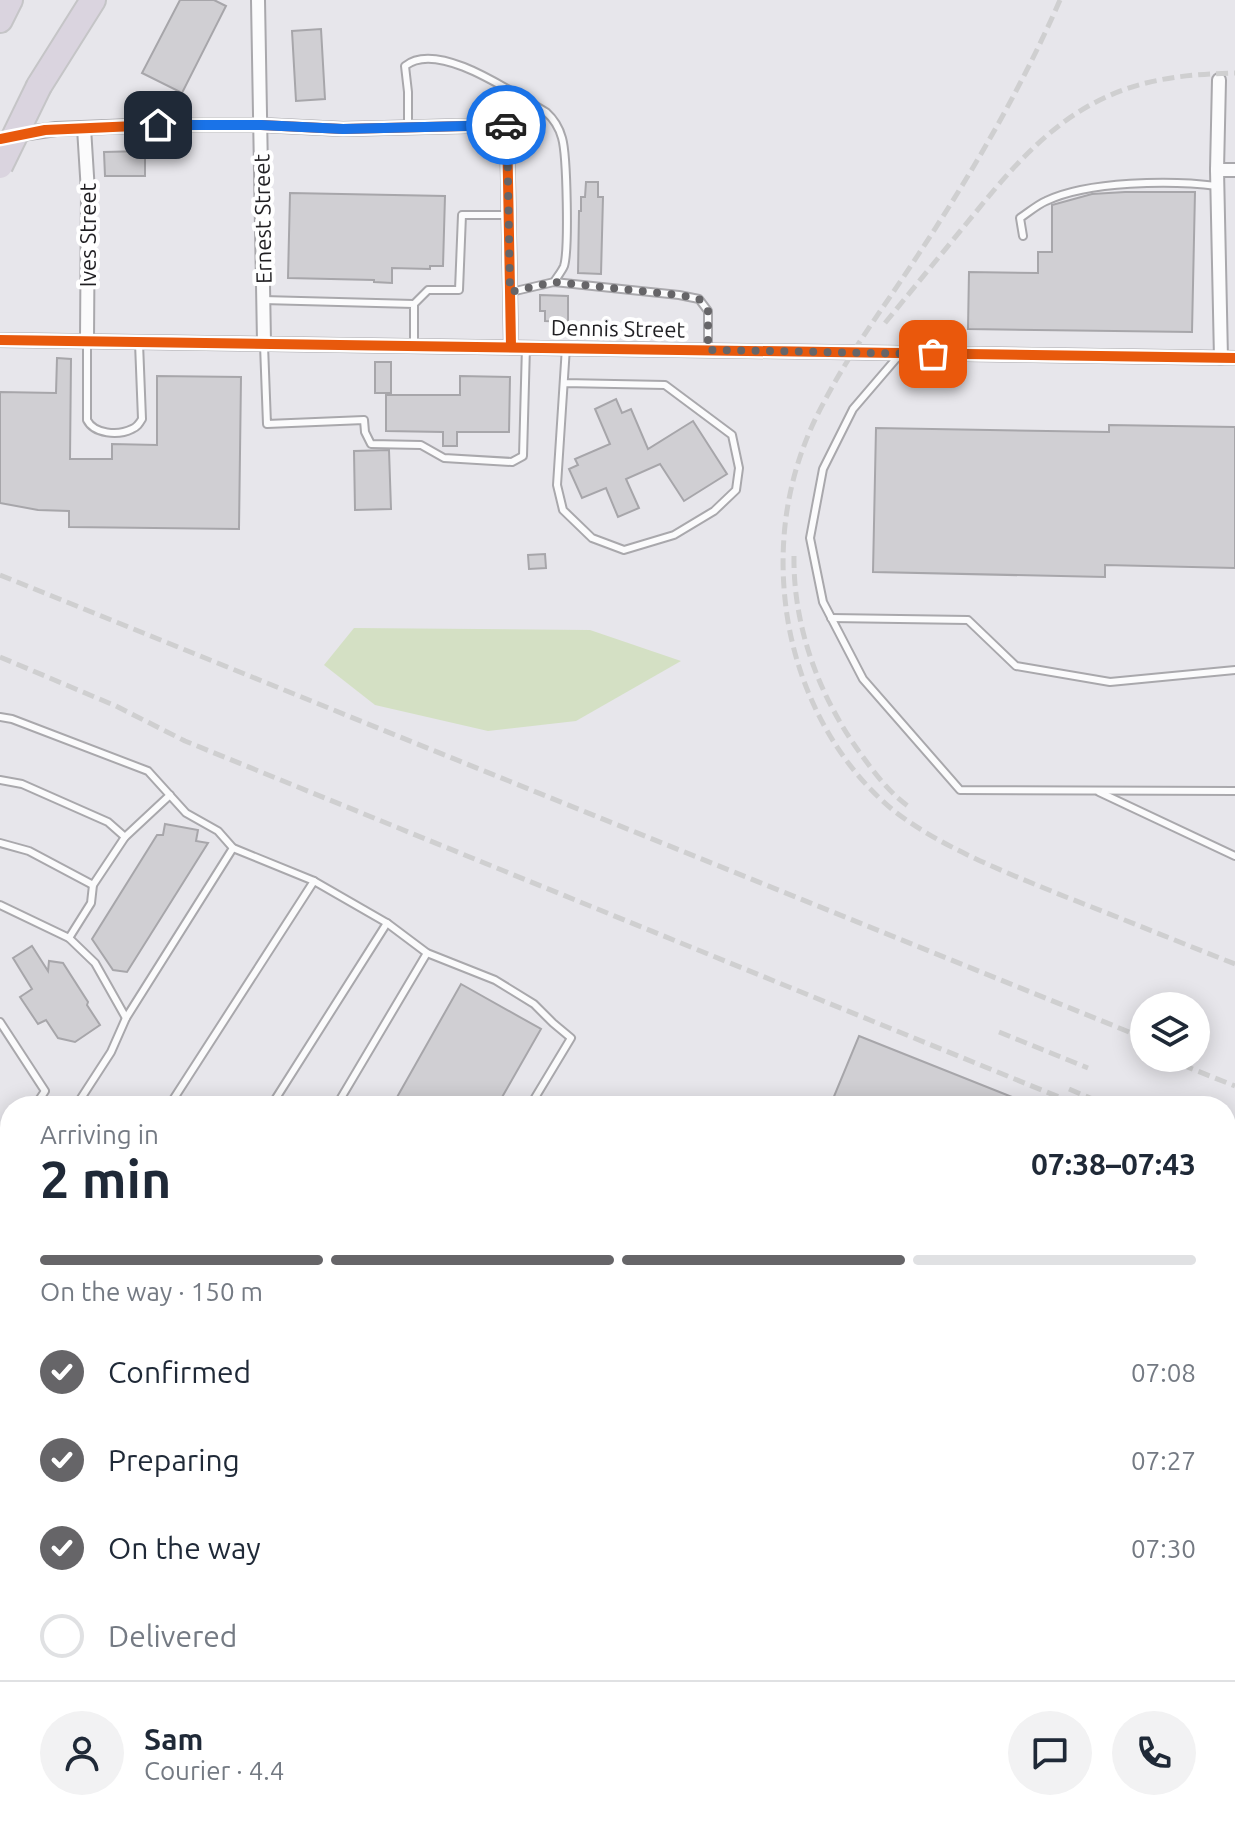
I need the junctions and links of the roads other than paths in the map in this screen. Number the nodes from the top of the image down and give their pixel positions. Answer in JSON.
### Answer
{"nodes":[{"id":1,"x":10,"y":0,"type":"edge"},
{"id":2,"x":93,"y":0,"type":"edge"},
{"id":3,"x":258,"y":0,"type":"edge"},
{"id":4,"x":0,"y":20,"type":"edge"},
{"id":5,"x":1219,"y":80,"type":"dead end"},
{"id":6,"x":39,"y":86,"type":"junction"},
{"id":7,"x":261,"y":125,"type":"junction"},
{"id":8,"x":408,"y":127,"type":"junction"},
{"id":9,"x":84,"y":128,"type":"junction"},
{"id":10,"x":0,"y":139,"type":"edge"},
{"id":11,"x":0,"y":145,"type":"edge"},
{"id":12,"x":0,"y":166,"type":"edge"},
{"id":13,"x":1217,"y":170,"type":"junction"},
{"id":14,"x":1235,"y":170,"type":"edge"},
{"id":15,"x":1217,"y":186,"type":"junction"},
{"id":16,"x":509,"y":215,"type":"junction"},
{"id":17,"x":1023,"y":236,"type":"dead end"},
{"id":18,"x":554,"y":282,"type":"junction"},
{"id":19,"x":510,"y":292,"type":"junction"},
{"id":20,"x":263,"y":300,"type":"junction"},
{"id":21,"x":414,"y":304,"type":"junction"},
{"id":22,"x":0,"y":340,"type":"edge"},
{"id":23,"x":87,"y":341,"type":"junction"},
{"id":24,"x":139,"y":341,"type":"junction"},
{"id":25,"x":264,"y":342,"type":"junction"},
{"id":26,"x":414,"y":345,"type":"junction"},
{"id":27,"x":511,"y":346,"type":"junction"},
{"id":28,"x":526,"y":346,"type":"junction"},
{"id":29,"x":566,"y":347,"type":"junction"},
{"id":30,"x":708,"y":350,"type":"junction"},
{"id":31,"x":901,"y":353,"type":"junction"},
{"id":32,"x":1221,"y":358,"type":"junction"},
{"id":33,"x":1235,"y":358,"type":"edge"},
{"id":34,"x":564,"y":383,"type":"junction"},
{"id":35,"x":831,"y":618,"type":"junction"},
{"id":36,"x":1235,"y":670,"type":"edge"},
{"id":37,"x":0,"y":717,"type":"edge"},
{"id":38,"x":0,"y":780,"type":"edge"},
{"id":39,"x":1095,"y":791,"type":"junction"},
{"id":40,"x":1235,"y":791,"type":"edge"},
{"id":41,"x":170,"y":795,"type":"junction"},
{"id":42,"x":125,"y":837,"type":"junction"},
{"id":43,"x":0,"y":843,"type":"edge"},
{"id":44,"x":233,"y":848,"type":"junction"},
{"id":45,"x":1235,"y":856,"type":"edge"},
{"id":46,"x":314,"y":881,"type":"junction"},
{"id":47,"x":93,"y":885,"type":"junction"},
{"id":48,"x":0,"y":905,"type":"edge"},
{"id":49,"x":387,"y":923,"type":"junction"},
{"id":50,"x":69,"y":938,"type":"junction"},
{"id":51,"x":427,"y":953,"type":"junction"},
{"id":52,"x":126,"y":1018,"type":"junction"},
{"id":53,"x":0,"y":1022,"type":"edge"},
{"id":54,"x":42,"y":1096,"type":"edge"},
{"id":55,"x":82,"y":1096,"type":"edge"},
{"id":56,"x":175,"y":1096,"type":"edge"},
{"id":57,"x":277,"y":1096,"type":"edge"},
{"id":58,"x":342,"y":1096,"type":"edge"},
{"id":59,"x":536,"y":1096,"type":"edge"}],
"edges":[{"from":1,"to":4,"type":"highway"},
{"from":2,"to":6,"type":"highway"},
{"from":3,"to":7,"type":"street","name":"Ernest Street"},
{"from":5,"to":13,"type":"street"},
{"from":6,"to":11,"type":"highway","bridge":true},
{"from":6,"to":12,"type":"highway","bridge":true},
{"from":7,"to":8,"type":"street"},
{"from":7,"to":9,"type":"street"},
{"from":7,"to":20,"type":"street","name":"Ernest Street"},
{"from":8,"to":16,"type":"street"},
{"from":8,"to":18,"type":"lane"},
{"from":9,"to":10,"type":"street"},
{"from":9,"to":23,"type":"street","name":"Ives Street"},
{"from":13,"to":14,"type":"street"},
{"from":13,"to":15,"type":"street"},
{"from":15,"to":17,"type":"lane"},
{"from":15,"to":32,"type":"street"},
{"from":16,"to":19,"type":"street"},
{"from":16,"to":21,"type":"lane"},
{"from":18,"to":19,"type":"lane"},
{"from":18,"to":30,"type":"lane"},
{"from":19,"to":27,"type":"street"},
{"from":20,"to":21,"type":"lane"},
{"from":20,"to":25,"type":"street","name":"Ernest Street"},
{"from":21,"to":26,"type":"lane"},
{"from":22,"to":23,"type":"street","name":"Dennis Street"},
{"from":23,"to":24,"type":"street","name":"Dennis Street"},
{"from":23,"to":24,"type":"lane"},
{"from":24,"to":25,"type":"street","name":"Dennis Street"},
{"from":25,"to":26,"type":"street","name":"Dennis Street"},
{"from":25,"to":28,"type":"lane"},
{"from":26,"to":27,"type":"street","name":"Dennis Street"},
{"from":27,"to":28,"type":"street","name":"Dennis Street"},
{"from":28,"to":29,"type":"street","name":"Dennis Street"},
{"from":29,"to":30,"type":"street","name":"Dennis Street"},
{"from":29,"to":34,"type":"lane"},
{"from":30,"to":31,"type":"street","name":"Dennis Street"},
{"from":31,"to":32,"type":"street","name":"Dennis Street"},
{"from":31,"to":35,"type":"lane"},
{"from":32,"to":33,"type":"street","name":"Dennis Street"},
{"from":34,"to":34,"type":"lane"},
{"from":35,"to":36,"type":"lane"},
{"from":35,"to":39,"type":"lane"},
{"from":37,"to":41,"type":"lane"},
{"from":38,"to":42,"type":"lane"},
{"from":39,"to":40,"type":"lane"},
{"from":39,"to":45,"type":"lane"},
{"from":41,"to":42,"type":"lane"},
{"from":41,"to":44,"type":"lane"},
{"from":42,"to":47,"type":"lane"},
{"from":43,"to":47,"type":"lane"},
{"from":44,"to":46,"type":"lane"},
{"from":44,"to":52,"type":"lane"},
{"from":46,"to":49,"type":"lane"},
{"from":46,"to":56,"type":"lane"},
{"from":47,"to":50,"type":"lane"},
{"from":48,"to":50,"type":"lane"},
{"from":49,"to":51,"type":"lane"},
{"from":49,"to":57,"type":"lane"},
{"from":50,"to":52,"type":"lane"},
{"from":51,"to":58,"type":"lane"},
{"from":51,"to":59,"type":"lane"},
{"from":52,"to":55,"type":"lane"},
{"from":53,"to":54,"type":"lane"}]}
